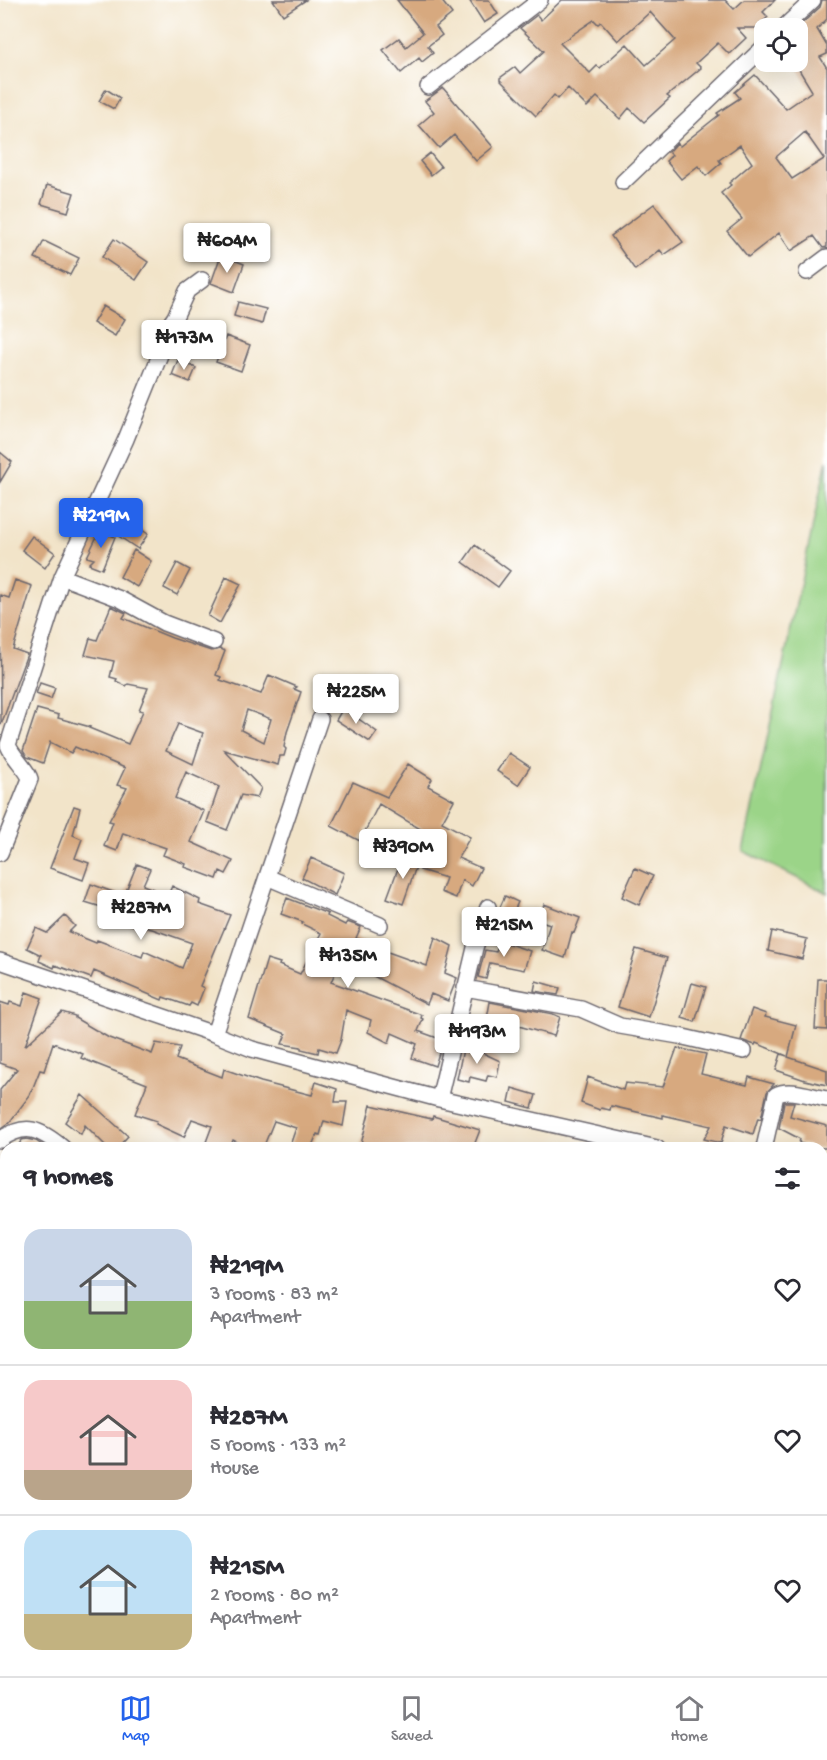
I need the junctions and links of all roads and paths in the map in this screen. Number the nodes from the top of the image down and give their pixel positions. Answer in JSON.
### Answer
{"nodes":[{"id":1,"x":540,"y":0,"type":"edge"},
{"id":2,"x":813,"y":0,"type":"edge"},
{"id":3,"x":794,"y":18,"type":"edge"},
{"id":4,"x":754,"y":57,"type":"edge"},
{"id":5,"x":428,"y":87,"type":"dead end"},
{"id":6,"x":623,"y":182,"type":"dead end"},
{"id":7,"x":827,"y":257,"type":"edge"},
{"id":8,"x":807,"y":272,"type":"dead end"},
{"id":9,"x":202,"y":280,"type":"dead end"},
{"id":10,"x":62,"y":577,"type":"junction"},
{"id":11,"x":214,"y":642,"type":"dead end"},
{"id":12,"x":320,"y":719,"type":"dead end"},
{"id":13,"x":0,"y":853,"type":"edge"},
{"id":14,"x":267,"y":877,"type":"junction"},
{"id":15,"x":488,"y":907,"type":"dead end"},
{"id":16,"x":380,"y":924,"type":"dead end"},
{"id":17,"x":0,"y":961,"type":"edge"},
{"id":18,"x":465,"y":988,"type":"junction"},
{"id":19,"x":214,"y":1034,"type":"junction"},
{"id":20,"x":744,"y":1051,"type":"dead end"},
{"id":21,"x":439,"y":1099,"type":"junction"},
{"id":22,"x":827,"y":1100,"type":"edge"},
{"id":23,"x":0,"y":1140,"type":"edge"},
{"id":24,"x":54,"y":1142,"type":"edge"},
{"id":25,"x":630,"y":1142,"type":"edge"},
{"id":26,"x":765,"y":1142,"type":"edge"}],
"edges":[{"from":1,"to":5,"type":"street"},
{"from":2,"to":3,"type":"street"},
{"from":4,"to":6,"type":"street"},
{"from":7,"to":8,"type":"street"},
{"from":9,"to":10,"type":"street"},
{"from":10,"to":11,"type":"street"},
{"from":10,"to":13,"type":"street"},
{"from":12,"to":14,"type":"street"},
{"from":14,"to":16,"type":"street"},
{"from":14,"to":19,"type":"street"},
{"from":15,"to":18,"type":"street"},
{"from":17,"to":19,"type":"street"},
{"from":18,"to":20,"type":"street"},
{"from":18,"to":21,"type":"street"},
{"from":19,"to":21,"type":"street"},
{"from":21,"to":25,"type":"street"},
{"from":22,"to":26,"type":"street"},
{"from":23,"to":24,"type":"street"}]}
